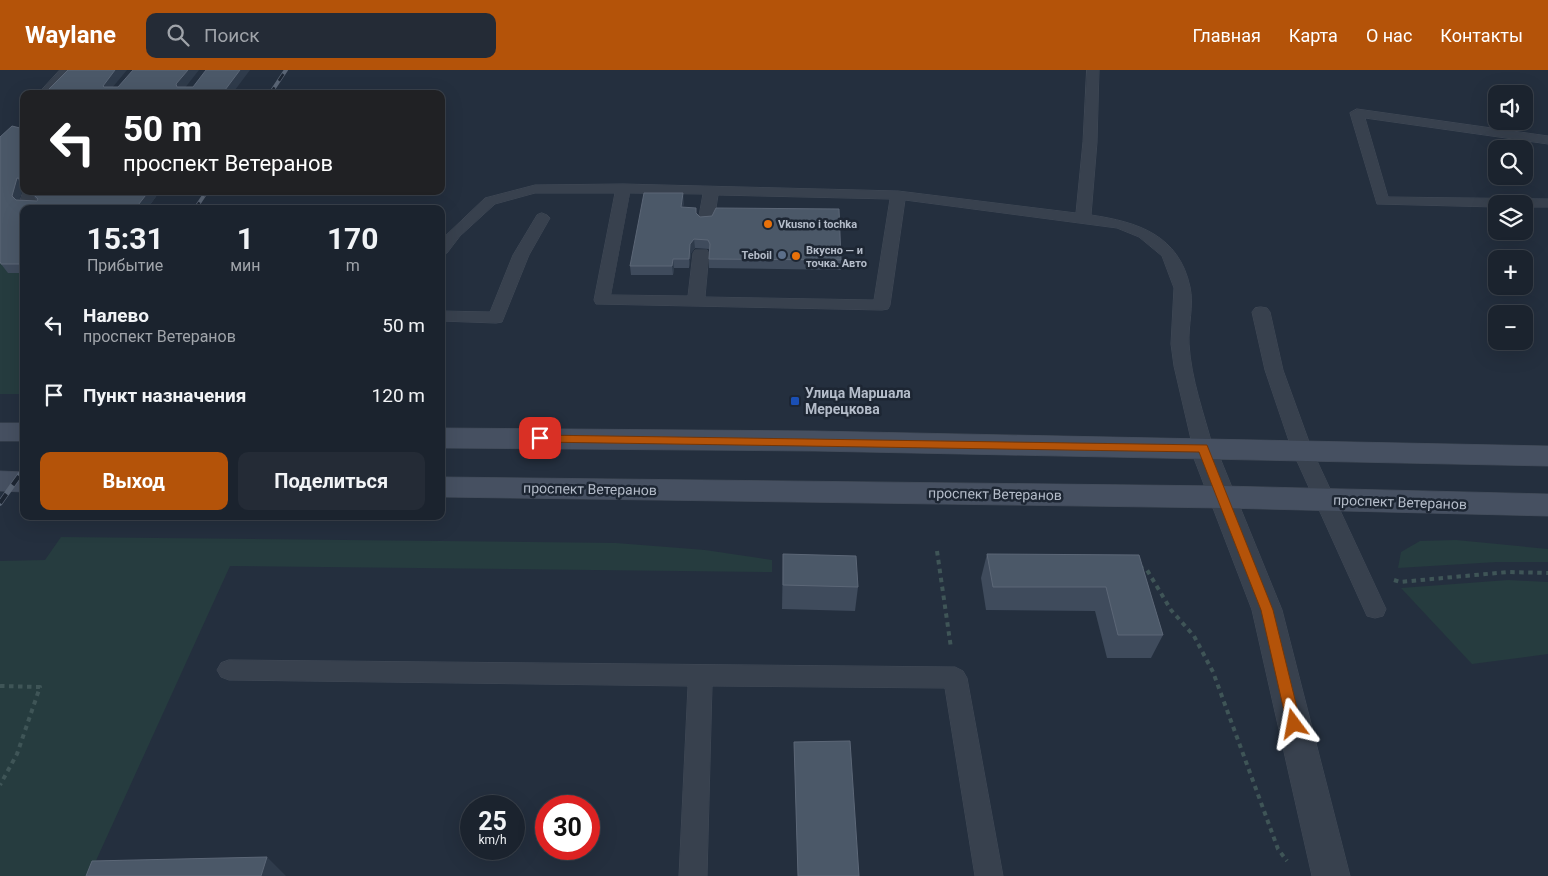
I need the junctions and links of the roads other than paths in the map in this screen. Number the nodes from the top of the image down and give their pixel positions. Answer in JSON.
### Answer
{"nodes":[{"id":1,"x":67,"y":70,"type":"edge"},
{"id":2,"x":1093,"y":70,"type":"edge"},
{"id":3,"x":48,"y":90,"type":"edge"},
{"id":4,"x":1548,"y":140,"type":"edge"},
{"id":5,"x":623,"y":188,"type":"junction"},
{"id":6,"x":711,"y":190,"type":"junction"},
{"id":7,"x":898,"y":195,"type":"junction"},
{"id":8,"x":1548,"y":203,"type":"edge"},
{"id":9,"x":542,"y":218,"type":"dead end"},
{"id":10,"x":1083,"y":218,"type":"junction"},
{"id":11,"x":706,"y":221,"type":"edge"},
{"id":12,"x":445,"y":245,"type":"edge"},
{"id":13,"x":701,"y":253,"type":"dead end"},
{"id":14,"x":696,"y":302,"type":"junction"},
{"id":15,"x":1261,"y":312,"type":"dead end"},
{"id":16,"x":445,"y":316,"type":"edge"},
{"id":17,"x":0,"y":432,"type":"edge"},
{"id":18,"x":20,"y":432,"type":"edge"},
{"id":19,"x":445,"y":438,"type":"edge"},
{"id":20,"x":1203,"y":448,"type":"junction"},
{"id":21,"x":1302,"y":450,"type":"junction"},
{"id":22,"x":1548,"y":456,"type":"edge"},
{"id":23,"x":0,"y":481,"type":"edge"},
{"id":24,"x":20,"y":482,"type":"edge"},
{"id":25,"x":445,"y":487,"type":"edge"},
{"id":26,"x":1222,"y":497,"type":"junction"},
{"id":27,"x":1325,"y":500,"type":"junction"},
{"id":28,"x":1548,"y":506,"type":"edge"},
{"id":29,"x":1375,"y":609,"type":"dead end"},
{"id":30,"x":229,"y":670,"type":"dead end"},
{"id":31,"x":700,"y":675,"type":"junction"},
{"id":32,"x":693,"y":876,"type":"edge"},
{"id":33,"x":989,"y":876,"type":"edge"},
{"id":34,"x":1331,"y":876,"type":"edge"}],
"edges":[{"from":1,"to":3,"type":"lane"},
{"from":2,"to":10,"type":"lane"},
{"from":4,"to":8,"type":"lane"},
{"from":5,"to":6,"type":"lane"},
{"from":5,"to":12,"type":"lane"},
{"from":5,"to":14,"type":"lane"},
{"from":6,"to":7,"type":"lane"},
{"from":6,"to":11,"type":"lane"},
{"from":7,"to":10,"type":"lane"},
{"from":7,"to":14,"type":"lane"},
{"from":9,"to":16,"type":"lane"},
{"from":10,"to":20,"type":"lane"},
{"from":13,"to":14,"type":"lane"},
{"from":15,"to":21,"type":"lane"},
{"from":17,"to":18,"type":"main road"},
{"from":19,"to":20,"type":"main road"},
{"from":20,"to":21,"type":"main road"},
{"from":20,"to":26,"type":"street"},
{"from":21,"to":22,"type":"main road"},
{"from":21,"to":27,"type":"lane"},
{"from":23,"to":24,"type":"main road"},
{"from":25,"to":26,"type":"main road","name":"проспект Ветеранов"},
{"from":26,"to":27,"type":"main road","name":"проспект Ветеранов"},
{"from":26,"to":34,"type":"street"},
{"from":27,"to":28,"type":"main road","name":"проспект Ветеранов"},
{"from":27,"to":29,"type":"lane"},
{"from":30,"to":31,"type":"lane"},
{"from":31,"to":32,"type":"lane"},
{"from":31,"to":33,"type":"lane"}]}
